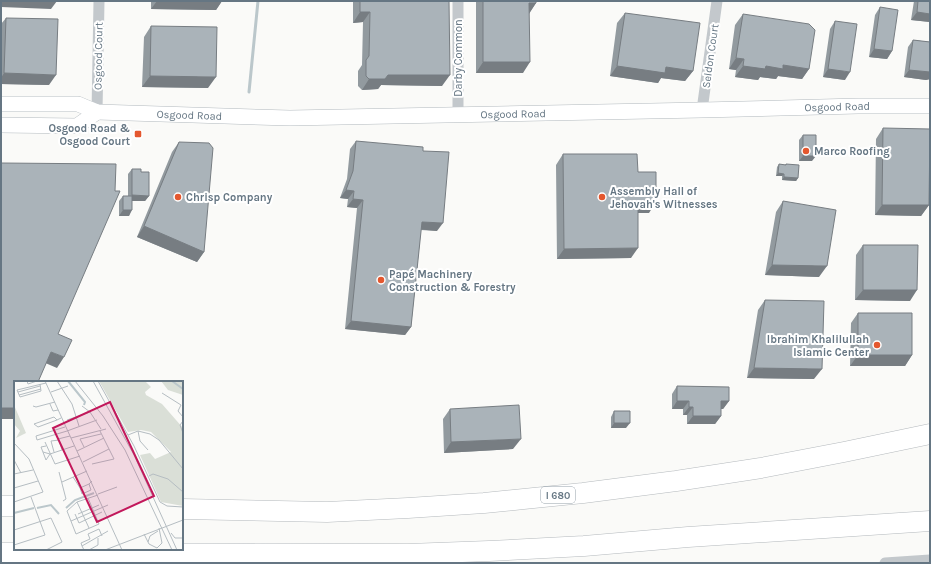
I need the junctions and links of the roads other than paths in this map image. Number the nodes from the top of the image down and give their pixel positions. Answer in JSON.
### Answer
{"nodes":[{"id":1,"x":98,"y":1,"type":"edge"},
{"id":2,"x":458,"y":1,"type":"edge"},
{"id":3,"x":717,"y":1,"type":"edge"},
{"id":4,"x":1,"y":104,"type":"edge"},
{"id":5,"x":930,"y":106,"type":"edge"},
{"id":6,"x":702,"y":110,"type":"junction"},
{"id":7,"x":97,"y":112,"type":"junction"},
{"id":8,"x":458,"y":114,"type":"junction"},
{"id":9,"x":1,"y":125,"type":"edge"},
{"id":10,"x":930,"y":434,"type":"edge"},
{"id":11,"x":1,"y":506,"type":"edge"},
{"id":12,"x":14,"y":506,"type":"edge"},
{"id":13,"x":183,"y":509,"type":"edge"},
{"id":14,"x":930,"y":521,"type":"edge"},
{"id":15,"x":1,"y":553,"type":"edge"},
{"id":16,"x":930,"y":560,"type":"edge"},
{"id":17,"x":884,"y":563,"type":"edge"}],
"edges":[{"from":1,"to":7,"type":"street","name":"Osgood Court"},
{"from":2,"to":8,"type":"street","name":"Darby Common"},
{"from":3,"to":6,"type":"street","name":"Seldon Court"},
{"from":4,"to":7,"type":"main road","name":"Osgood Road"},
{"from":5,"to":6,"type":"main road","name":"Osgood Road"},
{"from":6,"to":8,"type":"main road","name":"Osgood Road"},
{"from":7,"to":8,"type":"main road","name":"Osgood Road"},
{"from":7,"to":9,"type":"main road"},
{"from":10,"to":13,"type":"highway","number":"I 680"},
{"from":11,"to":12,"type":"highway"},
{"from":14,"to":15,"type":"highway"},
{"from":16,"to":17,"type":"street"}]}
